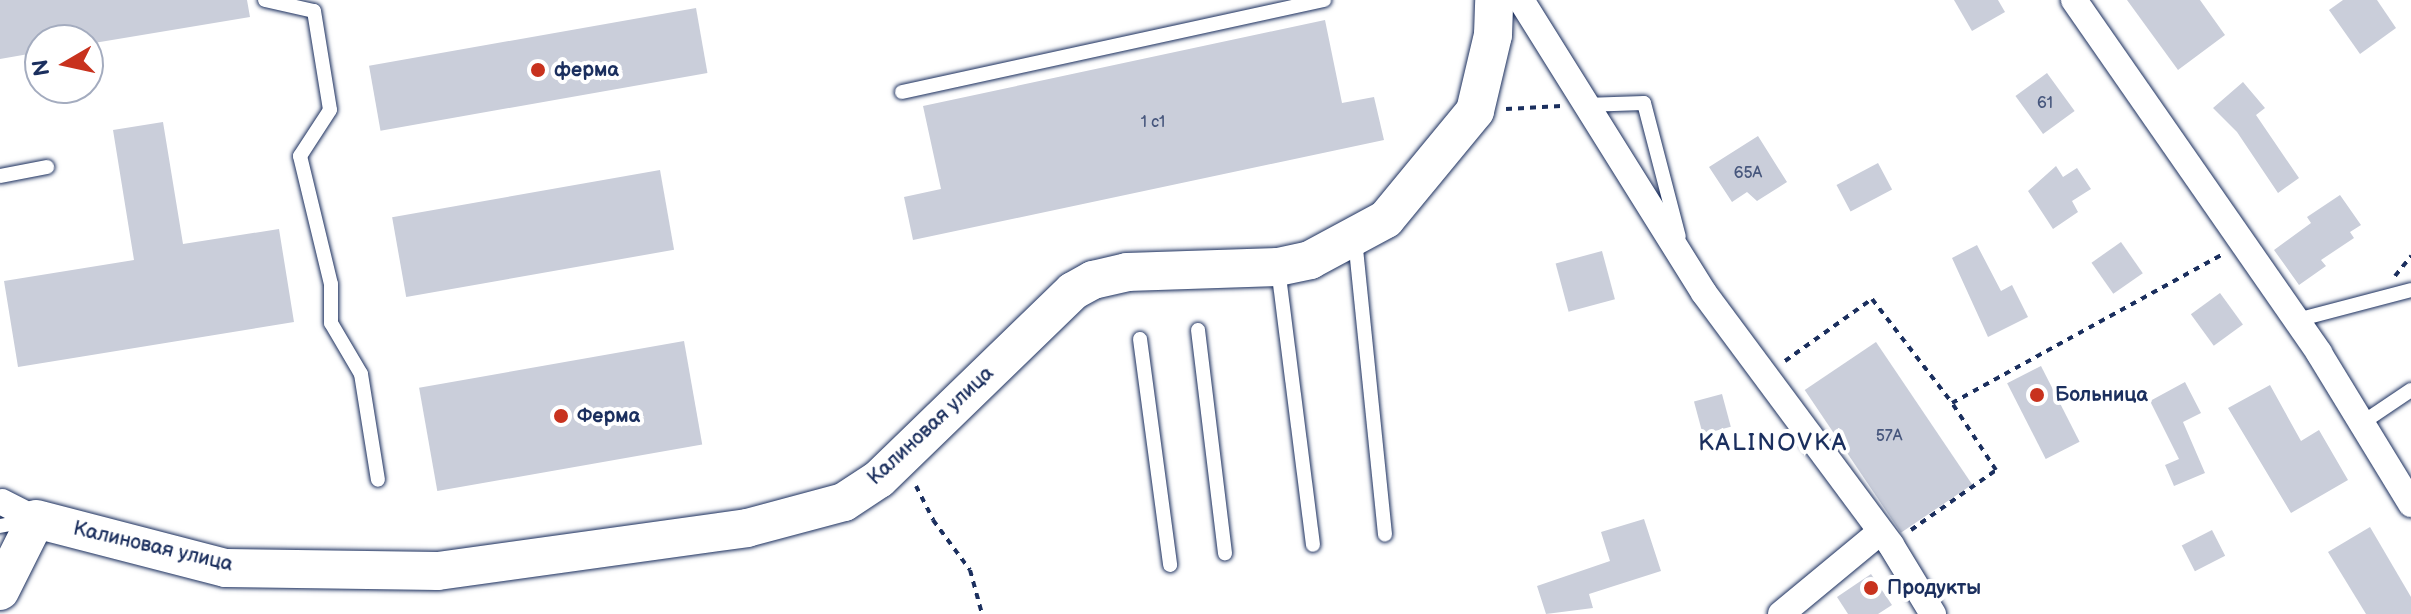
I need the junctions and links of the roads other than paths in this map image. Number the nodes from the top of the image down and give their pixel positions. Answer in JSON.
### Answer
{"nodes":[{"id":1,"x":265,"y":0,"type":"edge"},
{"id":2,"x":1324,"y":0,"type":"edge"},
{"id":3,"x":1494,"y":0,"type":"edge"},
{"id":4,"x":1521,"y":0,"type":"edge"},
{"id":5,"x":2074,"y":0,"type":"edge"},
{"id":6,"x":902,"y":92,"type":"dead end"},
{"id":7,"x":1582,"y":105,"type":"junction"},
{"id":8,"x":47,"y":167,"type":"dead end"},
{"id":9,"x":0,"y":176,"type":"edge"},
{"id":10,"x":1355,"y":238,"type":"junction"},
{"id":11,"x":1278,"y":267,"type":"junction"},
{"id":12,"x":1690,"y":272,"type":"junction"},
{"id":13,"x":2411,"y":290,"type":"edge"},
{"id":14,"x":2297,"y":320,"type":"junction"},
{"id":15,"x":1198,"y":330,"type":"dead end"},
{"id":16,"x":1140,"y":339,"type":"dead end"},
{"id":17,"x":2411,"y":390,"type":"edge"},
{"id":18,"x":2362,"y":423,"type":"junction"},
{"id":19,"x":378,"y":480,"type":"dead end"},
{"id":20,"x":2411,"y":504,"type":"edge"},
{"id":21,"x":9,"y":511,"type":"edge"},
{"id":22,"x":1880,"y":532,"type":"junction"},
{"id":23,"x":1385,"y":534,"type":"dead end"},
{"id":24,"x":1313,"y":545,"type":"dead end"},
{"id":25,"x":1225,"y":553,"type":"dead end"},
{"id":26,"x":1170,"y":565,"type":"dead end"},
{"id":27,"x":0,"y":591,"type":"edge"},
{"id":28,"x":1781,"y":614,"type":"edge"},
{"id":29,"x":1933,"y":614,"type":"edge"}],
"edges":[{"from":1,"to":19,"type":"lane"},
{"from":2,"to":6,"type":"lane"},
{"from":3,"to":10,"type":"street","name":"Калиновая улица"},
{"from":4,"to":7,"type":"street"},
{"from":5,"to":14,"type":"street"},
{"from":7,"to":12,"type":"street"},
{"from":7,"to":12,"type":"lane"},
{"from":8,"to":9,"type":"lane"},
{"from":10,"to":11,"type":"street","name":"Калиновая улица"},
{"from":10,"to":23,"type":"lane"},
{"from":11,"to":21,"type":"street","name":"Калиновая улица"},
{"from":11,"to":24,"type":"lane"},
{"from":12,"to":22,"type":"street"},
{"from":13,"to":14,"type":"lane"},
{"from":14,"to":18,"type":"street"},
{"from":15,"to":25,"type":"lane"},
{"from":16,"to":26,"type":"lane"},
{"from":17,"to":18,"type":"lane"},
{"from":18,"to":20,"type":"street"},
{"from":21,"to":27,"type":"street","name":"Калиновая улица"},
{"from":22,"to":28,"type":"street"},
{"from":22,"to":29,"type":"street"}]}
